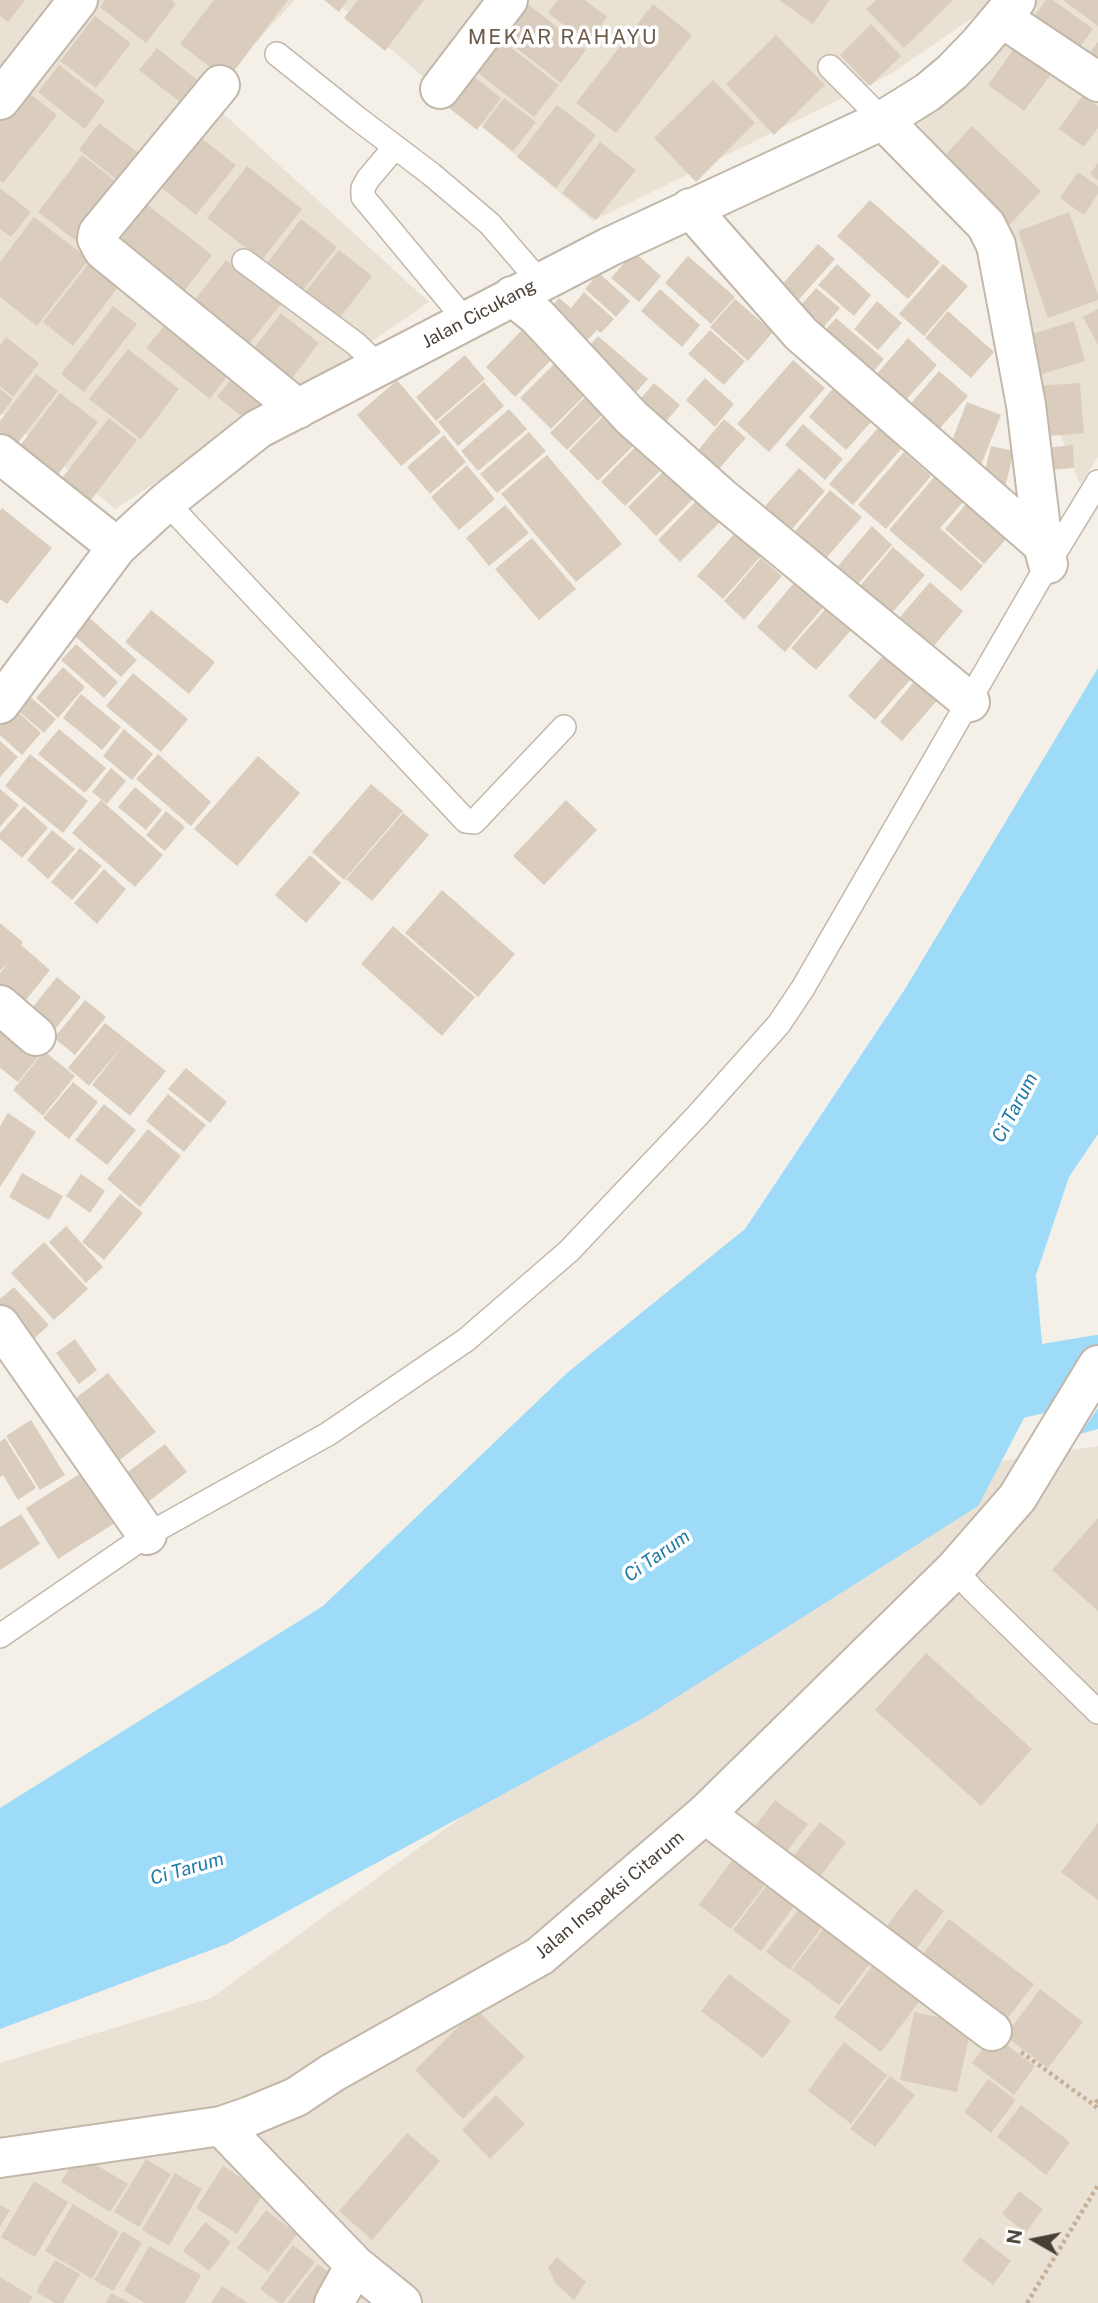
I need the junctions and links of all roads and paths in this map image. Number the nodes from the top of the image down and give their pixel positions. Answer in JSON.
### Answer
{"nodes":[{"id":1,"x":78,"y":0,"type":"edge"},
{"id":2,"x":503,"y":2,"type":"edge"},
{"id":3,"x":1009,"y":9,"type":"edge"},
{"id":4,"x":277,"y":54,"type":"dead end"},
{"id":5,"x":830,"y":67,"type":"dead end"},
{"id":6,"x":1098,"y":82,"type":"edge"},
{"id":7,"x":220,"y":85,"type":"dead end"},
{"id":8,"x":440,"y":89,"type":"dead end"},
{"id":9,"x":0,"y":100,"type":"edge"},
{"id":10,"x":883,"y":120,"type":"junction"},
{"id":11,"x":395,"y":147,"type":"junction"},
{"id":12,"x":690,"y":208,"type":"junction"},
{"id":13,"x":244,"y":261,"type":"dead end"},
{"id":14,"x":526,"y":289,"type":"junction"},
{"id":15,"x":466,"y":321,"type":"junction"},
{"id":16,"x":379,"y":366,"type":"junction"},
{"id":17,"x":298,"y":409,"type":"junction"},
{"id":18,"x":0,"y":454,"type":"edge"},
{"id":19,"x":1098,"y":482,"type":"edge"},
{"id":20,"x":166,"y":502,"type":"junction"},
{"id":21,"x":117,"y":547,"type":"junction"},
{"id":22,"x":1046,"y":554,"type":"junction"},
{"id":23,"x":970,"y":702,"type":"junction"},
{"id":24,"x":0,"y":704,"type":"edge"},
{"id":25,"x":564,"y":727,"type":"dead end"},
{"id":26,"x":0,"y":1005,"type":"edge"},
{"id":27,"x":36,"y":1036,"type":"dead end"},
{"id":28,"x":0,"y":1325,"type":"edge"},
{"id":29,"x":1098,"y":1365,"type":"edge"},
{"id":30,"x":147,"y":1535,"type":"junction"},
{"id":31,"x":956,"y":1569,"type":"junction"},
{"id":32,"x":0,"y":1636,"type":"edge"},
{"id":33,"x":1098,"y":1712,"type":"edge"},
{"id":34,"x":705,"y":1814,"type":"junction"},
{"id":35,"x":992,"y":2031,"type":"joint"},
{"id":36,"x":1098,"y":2099,"type":"edge"},
{"id":37,"x":1096,"y":2107,"type":"edge"},
{"id":38,"x":220,"y":2126,"type":"junction"},
{"id":39,"x":0,"y":2158,"type":"edge"},
{"id":40,"x":1098,"y":2185,"type":"edge"},
{"id":41,"x":355,"y":2265,"type":"junction"},
{"id":42,"x":334,"y":2303,"type":"edge"},
{"id":43,"x":402,"y":2303,"type":"edge"},
{"id":44,"x":1027,"y":2303,"type":"edge"}],
"edges":[{"from":1,"to":9,"type":"street"},
{"from":2,"to":8,"type":"street"},
{"from":3,"to":6,"type":"street"},
{"from":3,"to":10,"type":"street","name":"Jalan Cicukang"},
{"from":4,"to":11,"type":"lane"},
{"from":5,"to":10,"type":"lane"},
{"from":7,"to":17,"type":"street"},
{"from":10,"to":12,"type":"street","name":"Jalan Cicukang"},
{"from":10,"to":22,"type":"street"},
{"from":11,"to":14,"type":"lane"},
{"from":11,"to":15,"type":"lane"},
{"from":12,"to":14,"type":"street","name":"Jalan Cicukang"},
{"from":12,"to":22,"type":"street"},
{"from":13,"to":16,"type":"lane"},
{"from":14,"to":15,"type":"street","name":"Jalan Cicukang"},
{"from":14,"to":23,"type":"street"},
{"from":15,"to":16,"type":"street","name":"Jalan Cicukang"},
{"from":16,"to":17,"type":"street","name":"Jalan Cicukang"},
{"from":17,"to":20,"type":"street","name":"Jalan Cicukang"},
{"from":18,"to":21,"type":"street"},
{"from":19,"to":22,"type":"lane"},
{"from":20,"to":21,"type":"street","name":"Jalan Cicukang"},
{"from":20,"to":25,"type":"lane"},
{"from":21,"to":24,"type":"street","name":"Jalan Cicukang"},
{"from":22,"to":23,"type":"lane"},
{"from":23,"to":30,"type":"lane"},
{"from":26,"to":27,"type":"street"},
{"from":28,"to":30,"type":"street"},
{"from":29,"to":31,"type":"street","name":"Jalan Inspeksi Citarum"},
{"from":30,"to":32,"type":"lane"},
{"from":31,"to":33,"type":"lane"},
{"from":31,"to":34,"type":"street","name":"Jalan Inspeksi Citarum"},
{"from":34,"to":35,"type":"street"},
{"from":34,"to":38,"type":"street","name":"Jalan Inspeksi Citarum"},
{"from":35,"to":37,"type":"path"},
{"from":36,"to":37,"type":"path"},
{"from":38,"to":39,"type":"street","name":"Jalan Inspeksi Citarum"},
{"from":38,"to":41,"type":"street"},
{"from":40,"to":44,"type":"path"},
{"from":41,"to":42,"type":"street"},
{"from":41,"to":43,"type":"street"}]}
